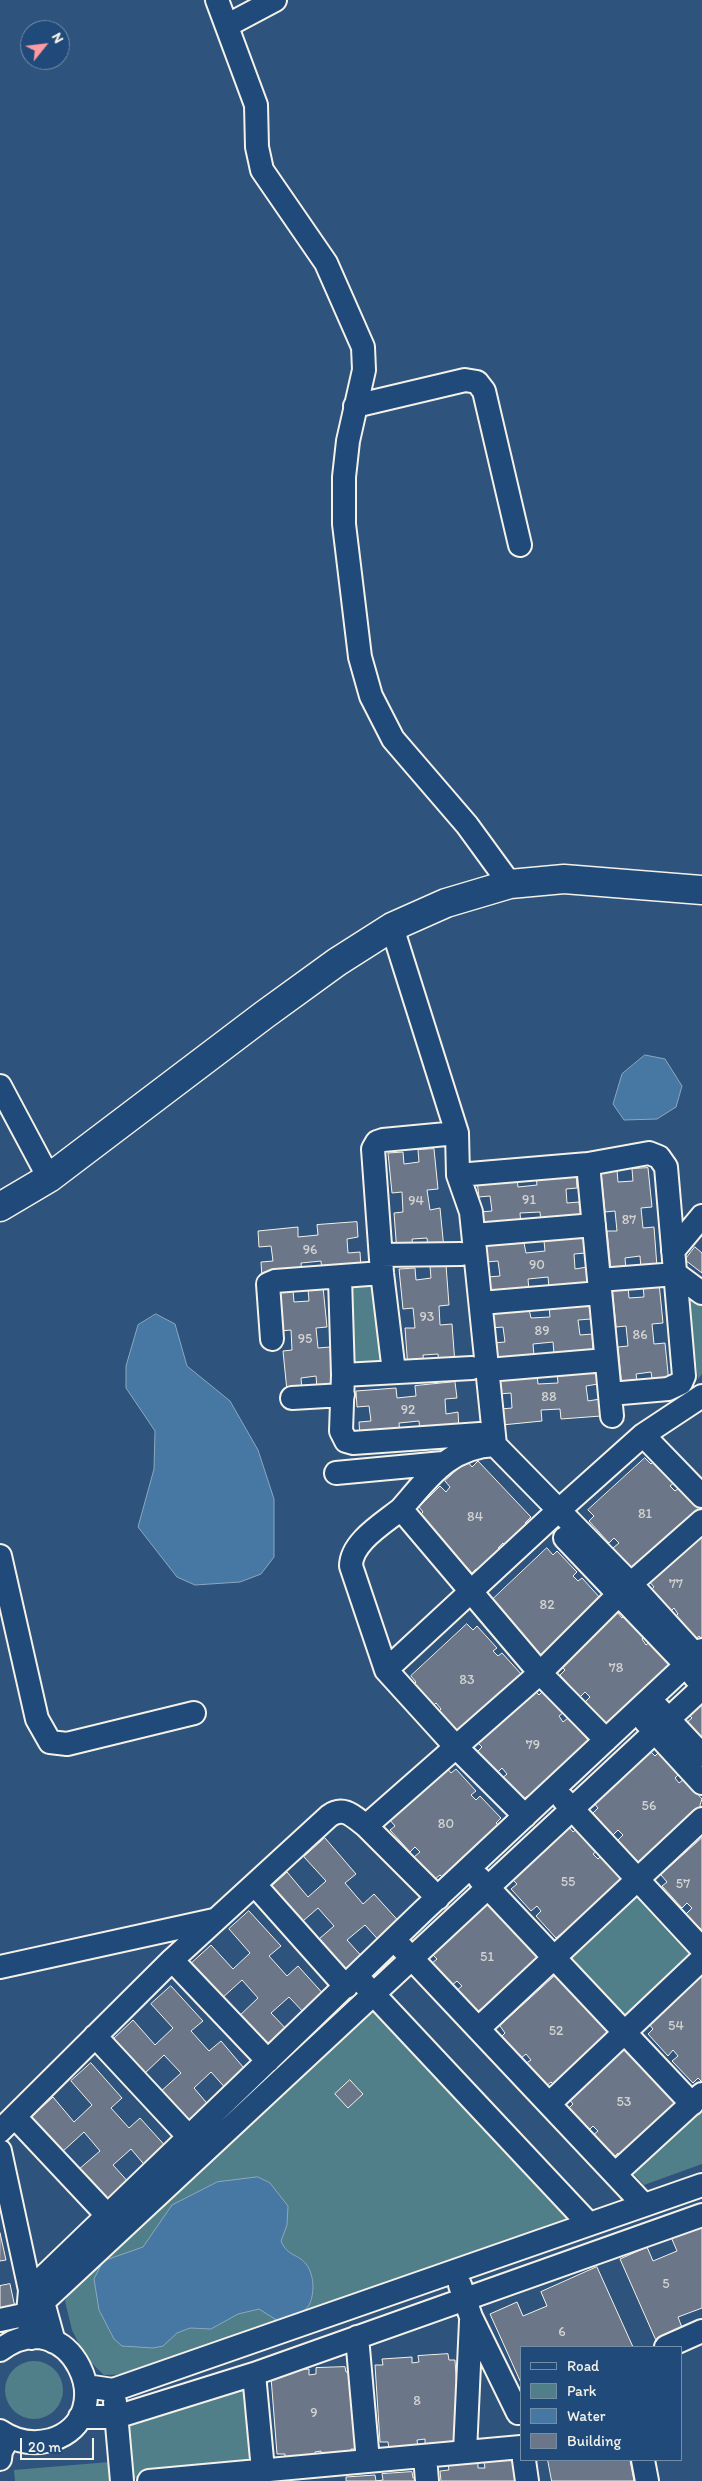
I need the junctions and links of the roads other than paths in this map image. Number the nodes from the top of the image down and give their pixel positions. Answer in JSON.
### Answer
{"nodes":[{"id":1,"x":217,"y":0,"type":"edge"},
{"id":2,"x":276,"y":0,"type":"edge"},
{"id":3,"x":228,"y":25,"type":"junction"},
{"id":4,"x":355,"y":406,"type":"junction"},
{"id":5,"x":520,"y":545,"type":"dead end"},
{"id":6,"x":510,"y":884,"type":"junction"},
{"id":7,"x":702,"y":890,"type":"edge"},
{"id":8,"x":392,"y":927,"type":"junction"},
{"id":9,"x":0,"y":1086,"type":"edge"},
{"id":10,"x":457,"y":1133,"type":"junction"},
{"id":11,"x":588,"y":1164,"type":"junction"},
{"id":12,"x":49,"y":1178,"type":"junction"},
{"id":13,"x":460,"y":1183,"type":"junction"},
{"id":14,"x":0,"y":1207,"type":"edge"},
{"id":15,"x":702,"y":1216,"type":"edge"},
{"id":16,"x":594,"y":1225,"type":"junction"},
{"id":17,"x":474,"y":1235,"type":"junction"},
{"id":18,"x":673,"y":1251,"type":"junction"},
{"id":19,"x":461,"y":1254,"type":"junction"},
{"id":20,"x":381,"y":1264,"type":"junction"},
{"id":21,"x":676,"y":1274,"type":"junction"},
{"id":22,"x":340,"y":1278,"type":"junction"},
{"id":23,"x":600,"y":1287,"type":"junction"},
{"id":24,"x":702,"y":1293,"type":"edge"},
{"id":25,"x":481,"y":1303,"type":"junction"},
{"id":26,"x":272,"y":1339,"type":"dead end"},
{"id":27,"x":606,"y":1360,"type":"junction"},
{"id":28,"x":480,"y":1369,"type":"junction"},
{"id":29,"x":394,"y":1372,"type":"junction"},
{"id":30,"x":343,"y":1385,"type":"junction"},
{"id":31,"x":610,"y":1394,"type":"junction"},
{"id":32,"x":702,"y":1396,"type":"edge"},
{"id":33,"x":292,"y":1398,"type":"dead end"},
{"id":34,"x":612,"y":1416,"type":"dead end"},
{"id":35,"x":643,"y":1435,"type":"junction"},
{"id":36,"x":485,"y":1442,"type":"junction"},
{"id":37,"x":442,"y":1463,"type":"junction"},
{"id":38,"x":336,"y":1473,"type":"dead end"},
{"id":39,"x":702,"y":1496,"type":"edge"},
{"id":40,"x":401,"y":1509,"type":"junction"},
{"id":41,"x":554,"y":1515,"type":"junction"},
{"id":42,"x":702,"y":1522,"type":"edge"},
{"id":43,"x":0,"y":1556,"type":"edge"},
{"id":44,"x":471,"y":1590,"type":"junction"},
{"id":45,"x":624,"y":1590,"type":"junction"},
{"id":46,"x":697,"y":1658,"type":"edge"},
{"id":47,"x":386,"y":1670,"type":"junction"},
{"id":48,"x":540,"y":1673,"type":"junction"},
{"id":49,"x":702,"y":1688,"type":"edge"},
{"id":50,"x":644,"y":1706,"type":"junction"},
{"id":51,"x":194,"y":1713,"type":"dead end"},
{"id":52,"x":662,"y":1726,"type":"junction"},
{"id":53,"x":606,"y":1740,"type":"junction"},
{"id":54,"x":456,"y":1747,"type":"junction"},
{"id":55,"x":702,"y":1755,"type":"edge"},
{"id":56,"x":702,"y":1783,"type":"edge"},
{"id":57,"x":554,"y":1788,"type":"junction"},
{"id":58,"x":572,"y":1810,"type":"junction"},
{"id":59,"x":525,"y":1816,"type":"junction"},
{"id":60,"x":702,"y":1819,"type":"edge"},
{"id":61,"x":366,"y":1826,"type":"junction"},
{"id":62,"x":470,"y":1868,"type":"junction"},
{"id":63,"x":637,"y":1880,"type":"junction"},
{"id":64,"x":254,"y":1885,"type":"junction"},
{"id":65,"x":489,"y":1887,"type":"junction"},
{"id":66,"x":438,"y":1898,"type":"junction"},
{"id":67,"x":216,"y":1920,"type":"junction"},
{"id":68,"x":394,"y":1940,"type":"junction"},
{"id":69,"x":702,"y":1949,"type":"edge"},
{"id":70,"x":413,"y":1958,"type":"junction"},
{"id":71,"x":554,"y":1958,"type":"junction"},
{"id":72,"x":702,"y":1959,"type":"edge"},
{"id":73,"x":172,"y":1960,"type":"junction"},
{"id":74,"x":0,"y":1967,"type":"edge"},
{"id":75,"x":351,"y":1982,"type":"junction"},
{"id":76,"x":374,"y":1994,"type":"junction"},
{"id":77,"x":479,"y":2028,"type":"junction"},
{"id":78,"x":625,"y":2032,"type":"junction"},
{"id":79,"x":95,"y":2036,"type":"junction"},
{"id":80,"x":268,"y":2061,"type":"junction"},
{"id":81,"x":697,"y":2099,"type":"edge"},
{"id":82,"x":549,"y":2104,"type":"junction"},
{"id":83,"x":8,"y":2124,"type":"edge"},
{"id":84,"x":188,"y":2136,"type":"junction"},
{"id":85,"x":0,"y":2151,"type":"edge"},
{"id":86,"x":615,"y":2174,"type":"junction"},
{"id":87,"x":702,"y":2185,"type":"edge"},
{"id":88,"x":644,"y":2205,"type":"junction"},
{"id":89,"x":6,"y":2210,"type":"edge"},
{"id":90,"x":107,"y":2215,"type":"junction"},
{"id":91,"x":702,"y":2215,"type":"edge"},
{"id":92,"x":589,"y":2224,"type":"junction"},
{"id":93,"x":454,"y":2271,"type":"junction"},
{"id":94,"x":34,"y":2302,"type":"junction"},
{"id":95,"x":469,"y":2308,"type":"junction"},
{"id":96,"x":0,"y":2320,"type":"edge"},
{"id":97,"x":702,"y":2331,"type":"edge"},
{"id":98,"x":357,"y":2337,"type":"junction"},
{"id":99,"x":31,"y":2338,"type":"junction"},
{"id":100,"x":54,"y":2342,"type":"junction"},
{"id":101,"x":668,"y":2346,"type":"edge"},
{"id":102,"x":0,"y":2350,"type":"edge"},
{"id":103,"x":254,"y":2374,"type":"junction"},
{"id":104,"x":86,"y":2386,"type":"junction"},
{"id":105,"x":113,"y":2390,"type":"junction"},
{"id":106,"x":519,"y":2413,"type":"edge"},
{"id":107,"x":80,"y":2416,"type":"junction"},
{"id":108,"x":116,"y":2417,"type":"junction"},
{"id":109,"x":5,"y":2434,"type":"edge"},
{"id":110,"x":520,"y":2447,"type":"edge"},
{"id":111,"x":465,"y":2452,"type":"junction"},
{"id":112,"x":424,"y":2456,"type":"junction"},
{"id":113,"x":0,"y":2459,"type":"edge"},
{"id":114,"x":368,"y":2461,"type":"junction"},
{"id":115,"x":524,"y":2461,"type":"edge"},
{"id":116,"x":643,"y":2461,"type":"edge"},
{"id":117,"x":263,"y":2470,"type":"junction"},
{"id":118,"x":324,"y":2473,"type":"edge"},
{"id":119,"x":219,"y":2478,"type":"edge"},
{"id":120,"x":122,"y":2481,"type":"edge"},
{"id":121,"x":149,"y":2481,"type":"edge"},
{"id":122,"x":427,"y":2481,"type":"edge"},
{"id":123,"x":527,"y":2481,"type":"edge"},
{"id":124,"x":647,"y":2481,"type":"edge"}],
"edges":[{"from":1,"to":3,"type":"street"},
{"from":2,"to":3,"type":"street"},
{"from":3,"to":4,"type":"street"},
{"from":4,"to":5,"type":"street"},
{"from":4,"to":6,"type":"street"},
{"from":6,"to":7,"type":"street"},
{"from":6,"to":8,"type":"street"},
{"from":8,"to":10,"type":"street"},
{"from":8,"to":12,"type":"street"},
{"from":9,"to":12,"type":"street"},
{"from":10,"to":13,"type":"street"},
{"from":10,"to":20,"type":"street"},
{"from":11,"to":13,"type":"street"},
{"from":11,"to":16,"type":"street"},
{"from":11,"to":18,"type":"street"},
{"from":12,"to":14,"type":"street"},
{"from":13,"to":17,"type":"street"},
{"from":13,"to":19,"type":"street"},
{"from":15,"to":18,"type":"street"},
{"from":16,"to":17,"type":"street"},
{"from":16,"to":23,"type":"street"},
{"from":17,"to":25,"type":"street"},
{"from":18,"to":21,"type":"street"},
{"from":19,"to":20,"type":"street"},
{"from":19,"to":28,"type":"street"},
{"from":20,"to":22,"type":"street"},
{"from":20,"to":29,"type":"street"},
{"from":21,"to":23,"type":"street"},
{"from":21,"to":24,"type":"street"},
{"from":21,"to":31,"type":"street"},
{"from":22,"to":26,"type":"street"},
{"from":22,"to":30,"type":"street"},
{"from":23,"to":25,"type":"street"},
{"from":23,"to":27,"type":"street"},
{"from":25,"to":28,"type":"street"},
{"from":27,"to":28,"type":"street"},
{"from":27,"to":31,"type":"street"},
{"from":28,"to":29,"type":"street"},
{"from":28,"to":36,"type":"street"},
{"from":29,"to":30,"type":"street"},
{"from":30,"to":33,"type":"street"},
{"from":30,"to":36,"type":"street"},
{"from":31,"to":34,"type":"street"},
{"from":32,"to":35,"type":"street"},
{"from":35,"to":39,"type":"street"},
{"from":35,"to":41,"type":"street"},
{"from":36,"to":37,"type":"street"},
{"from":36,"to":41,"type":"street"},
{"from":37,"to":38,"type":"street"},
{"from":37,"to":40,"type":"street"},
{"from":40,"to":44,"type":"street"},
{"from":40,"to":47,"type":"street"},
{"from":41,"to":44,"type":"street"},
{"from":41,"to":45,"type":"street"},
{"from":42,"to":45,"type":"street"},
{"from":43,"to":51,"type":"street"},
{"from":44,"to":47,"type":"street"},
{"from":44,"to":48,"type":"street"},
{"from":45,"to":46,"type":"street"},
{"from":45,"to":48,"type":"street"},
{"from":46,"to":49,"type":"street"},
{"from":46,"to":50,"type":"street"},
{"from":47,"to":54,"type":"street"},
{"from":48,"to":53,"type":"street"},
{"from":48,"to":54,"type":"street"},
{"from":49,"to":52,"type":"street"},
{"from":50,"to":52,"type":"street"},
{"from":50,"to":53,"type":"street"},
{"from":52,"to":55,"type":"street"},
{"from":52,"to":56,"type":"street"},
{"from":52,"to":58,"type":"street"},
{"from":53,"to":57,"type":"street"},
{"from":54,"to":59,"type":"street"},
{"from":54,"to":61,"type":"street"},
{"from":57,"to":58,"type":"street"},
{"from":57,"to":59,"type":"street"},
{"from":58,"to":63,"type":"street"},
{"from":58,"to":65,"type":"street"},
{"from":59,"to":62,"type":"street"},
{"from":60,"to":63,"type":"street"},
{"from":61,"to":64,"type":"street"},
{"from":61,"to":66,"type":"street"},
{"from":62,"to":65,"type":"street"},
{"from":62,"to":66,"type":"street"},
{"from":63,"to":69,"type":"street"},
{"from":63,"to":71,"type":"street"},
{"from":64,"to":67,"type":"street"},
{"from":64,"to":75,"type":"street"},
{"from":65,"to":70,"type":"street"},
{"from":65,"to":71,"type":"street"},
{"from":66,"to":68,"type":"street"},
{"from":67,"to":73,"type":"street"},
{"from":67,"to":74,"type":"street"},
{"from":68,"to":70,"type":"street"},
{"from":68,"to":75,"type":"street"},
{"from":70,"to":76,"type":"street"},
{"from":70,"to":77,"type":"street"},
{"from":71,"to":77,"type":"street"},
{"from":71,"to":78,"type":"street"},
{"from":72,"to":78,"type":"street"},
{"from":73,"to":79,"type":"street"},
{"from":73,"to":80,"type":"street"},
{"from":75,"to":76,"type":"street"},
{"from":75,"to":80,"type":"street"},
{"from":76,"to":92,"type":"street"},
{"from":76,"to":94,"type":"street"},
{"from":77,"to":82,"type":"street"},
{"from":78,"to":81,"type":"street"},
{"from":78,"to":82,"type":"street"},
{"from":79,"to":83,"type":"street"},
{"from":79,"to":84,"type":"street"},
{"from":80,"to":84,"type":"street"},
{"from":81,"to":86,"type":"street"},
{"from":82,"to":86,"type":"street"},
{"from":83,"to":90,"type":"street"},
{"from":84,"to":90,"type":"street"},
{"from":85,"to":89,"type":"street"},
{"from":86,"to":88,"type":"street"},
{"from":87,"to":88,"type":"street"},
{"from":88,"to":92,"type":"street"},
{"from":89,"to":94,"type":"street"},
{"from":90,"to":94,"type":"street"},
{"from":91,"to":95,"type":"street"},
{"from":92,"to":93,"type":"street"},
{"from":93,"to":95,"type":"street"},
{"from":93,"to":105,"type":"street"},
{"from":94,"to":96,"type":"street"},
{"from":94,"to":99,"type":"street"},
{"from":94,"to":100,"type":"street"},
{"from":95,"to":98,"type":"street"},
{"from":95,"to":106,"type":"street"},
{"from":95,"to":111,"type":"street"},
{"from":97,"to":101,"type":"street"},
{"from":98,"to":103,"type":"street"},
{"from":98,"to":114,"type":"street"},
{"from":99,"to":100,"type":"street"},
{"from":99,"to":102,"type":"street"},
{"from":100,"to":104,"type":"street"},
{"from":103,"to":108,"type":"street"},
{"from":103,"to":117,"type":"street"},
{"from":104,"to":105,"type":"street"},
{"from":104,"to":107,"type":"street"},
{"from":105,"to":108,"type":"street"},
{"from":107,"to":108,"type":"street"},
{"from":107,"to":109,"type":"street"},
{"from":108,"to":120,"type":"street"},
{"from":109,"to":113,"type":"street"},
{"from":110,"to":111,"type":"street"},
{"from":111,"to":112,"type":"street"},
{"from":112,"to":114,"type":"street"},
{"from":112,"to":122,"type":"street"},
{"from":114,"to":118,"type":"street"},
{"from":115,"to":123,"type":"street"},
{"from":116,"to":124,"type":"street"},
{"from":117,"to":118,"type":"street"},
{"from":117,"to":119,"type":"street"},
{"from":119,"to":121,"type":"street"}]}
